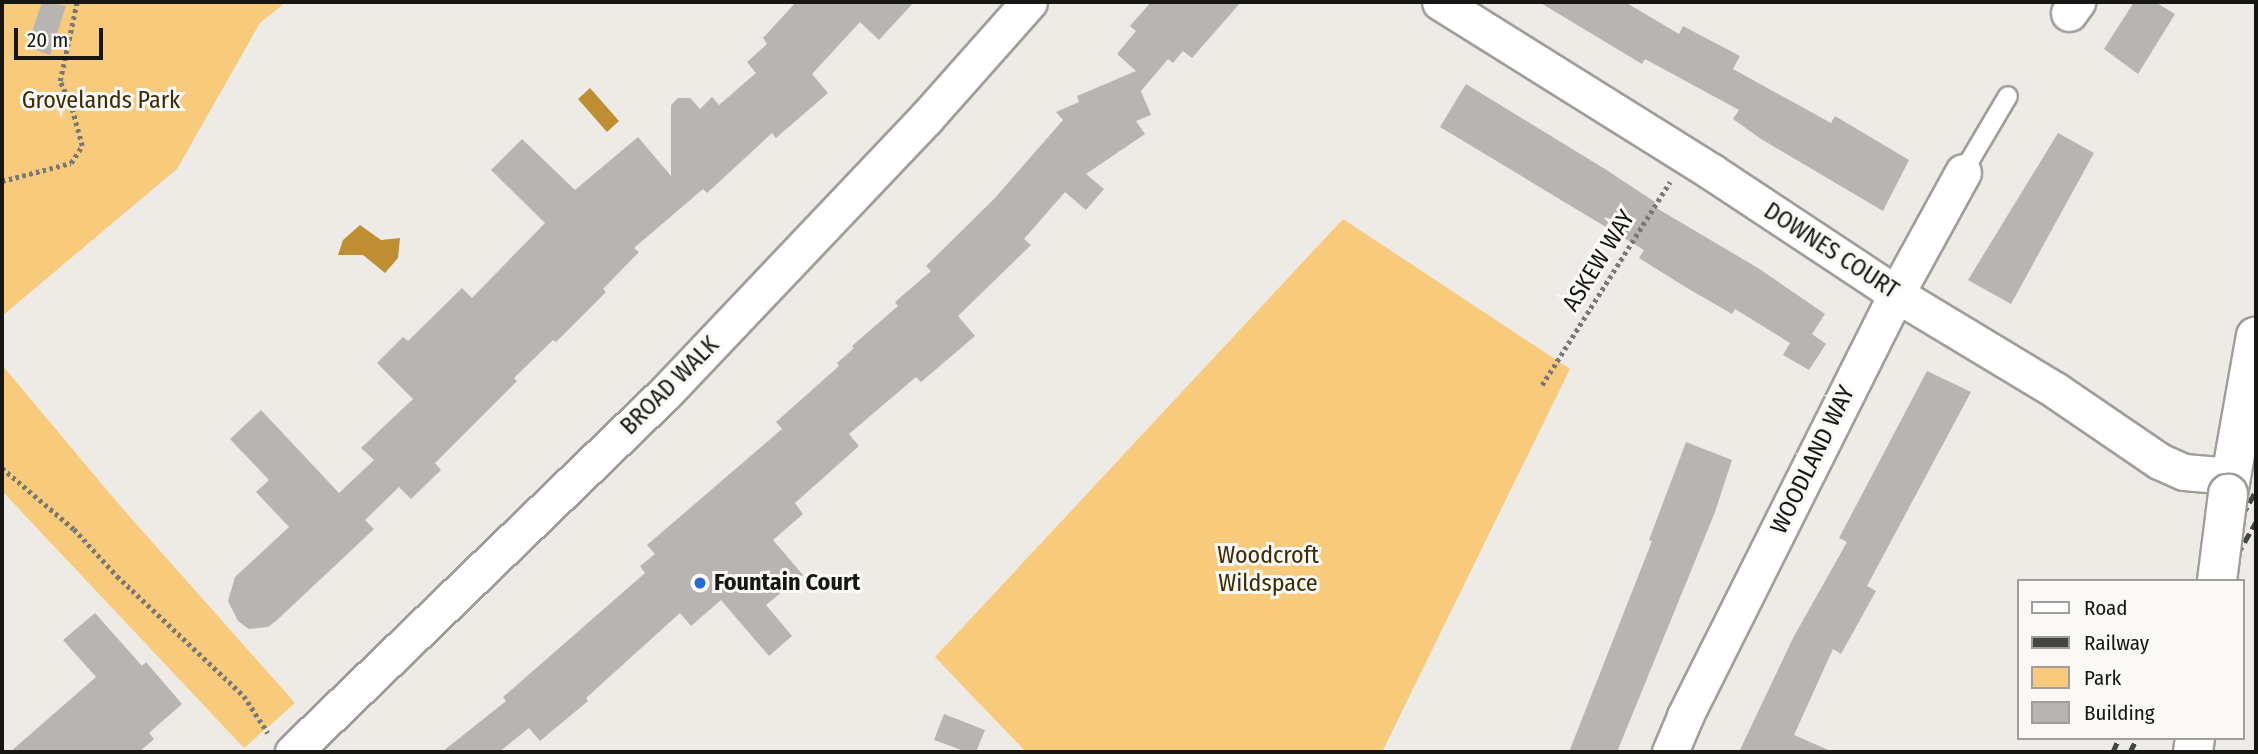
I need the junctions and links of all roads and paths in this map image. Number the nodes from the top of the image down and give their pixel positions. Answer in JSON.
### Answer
{"nodes":[{"id":1,"x":77,"y":2,"type":"edge"},
{"id":2,"x":1029,"y":2,"type":"edge"},
{"id":3,"x":1440,"y":2,"type":"edge"},
{"id":4,"x":2008,"y":96,"type":"dead end"},
{"id":5,"x":1686,"y":156,"type":"junction"},
{"id":6,"x":1963,"y":172,"type":"joint"},
{"id":7,"x":2,"y":181,"type":"edge"},
{"id":8,"x":1896,"y":294,"type":"junction"},
{"id":9,"x":2256,"y":336,"type":"edge"},
{"id":10,"x":1542,"y":385,"type":"dead end"},
{"id":11,"x":2,"y":468,"type":"edge"},
{"id":12,"x":2230,"y":485,"type":"junction"},
{"id":13,"x":2217,"y":579,"type":"edge"},
{"id":14,"x":283,"y":747,"type":"edge"},
{"id":15,"x":1670,"y":752,"type":"edge"}],
"edges":[{"from":1,"to":7,"type":"path"},
{"from":2,"to":14,"type":"street","name":"BROAD WALK"},
{"from":3,"to":5,"type":"street","name":"DOWNES COURT"},
{"from":4,"to":6,"type":"lane"},
{"from":5,"to":8,"type":"street","name":"DOWNES COURT"},
{"from":5,"to":10,"type":"path","name":"ASKEW WAY"},
{"from":6,"to":8,"type":"street","name":"WOODLAND WAY"},
{"from":8,"to":12,"type":"street","name":"DOWNES COURT"},
{"from":8,"to":15,"type":"street","name":"WOODLAND WAY"},
{"from":9,"to":12,"type":"street"},
{"from":11,"to":14,"type":"path"},
{"from":12,"to":13,"type":"street","bridge":true}]}
